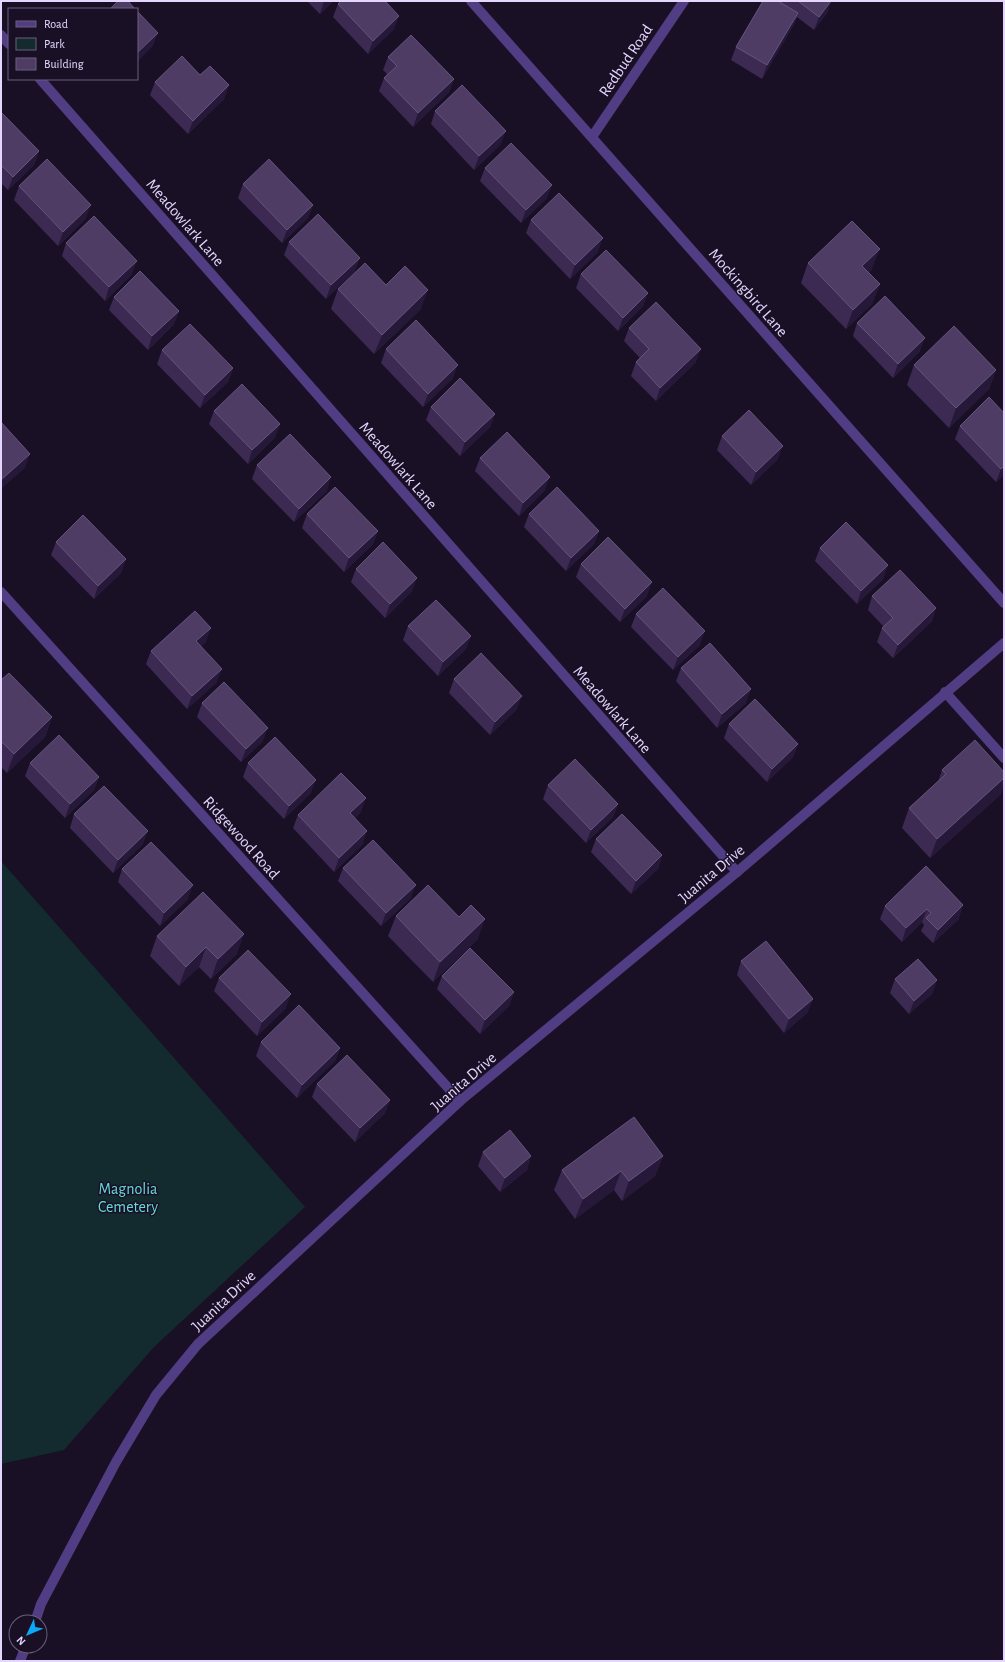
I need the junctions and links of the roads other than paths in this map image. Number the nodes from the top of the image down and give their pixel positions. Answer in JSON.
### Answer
{"nodes":[{"id":1,"x":471,"y":1,"type":"edge"},
{"id":2,"x":684,"y":1,"type":"edge"},
{"id":3,"x":1,"y":35,"type":"edge"},
{"id":4,"x":8,"y":43,"type":"edge"},
{"id":5,"x":41,"y":80,"type":"edge"},
{"id":6,"x":592,"y":137,"type":"junction"},
{"id":7,"x":1,"y":592,"type":"edge"},
{"id":8,"x":1004,"y":603,"type":"edge"},
{"id":9,"x":1004,"y":643,"type":"edge"},
{"id":10,"x":945,"y":692,"type":"junction"},
{"id":11,"x":1004,"y":758,"type":"edge"},
{"id":12,"x":737,"y":872,"type":"junction"},
{"id":13,"x":460,"y":1101,"type":"junction"},
{"id":14,"x":38,"y":1614,"type":"edge"}],
"edges":[{"from":1,"to":6,"type":"street","name":"Mockingbird Lane"},
{"from":2,"to":6,"type":"street","name":"Redbud Road"},
{"from":3,"to":4,"type":"street"},
{"from":5,"to":12,"type":"street","name":"Meadowlark Lane"},
{"from":6,"to":8,"type":"street","name":"Mockingbird Lane"},
{"from":7,"to":13,"type":"street","name":"Ridgewood Road"},
{"from":9,"to":10,"type":"street","name":"Juanita Drive"},
{"from":10,"to":11,"type":"street"},
{"from":10,"to":12,"type":"street","name":"Juanita Drive"},
{"from":12,"to":13,"type":"street","name":"Juanita Drive"},
{"from":13,"to":14,"type":"street","name":"Juanita Drive"}]}
